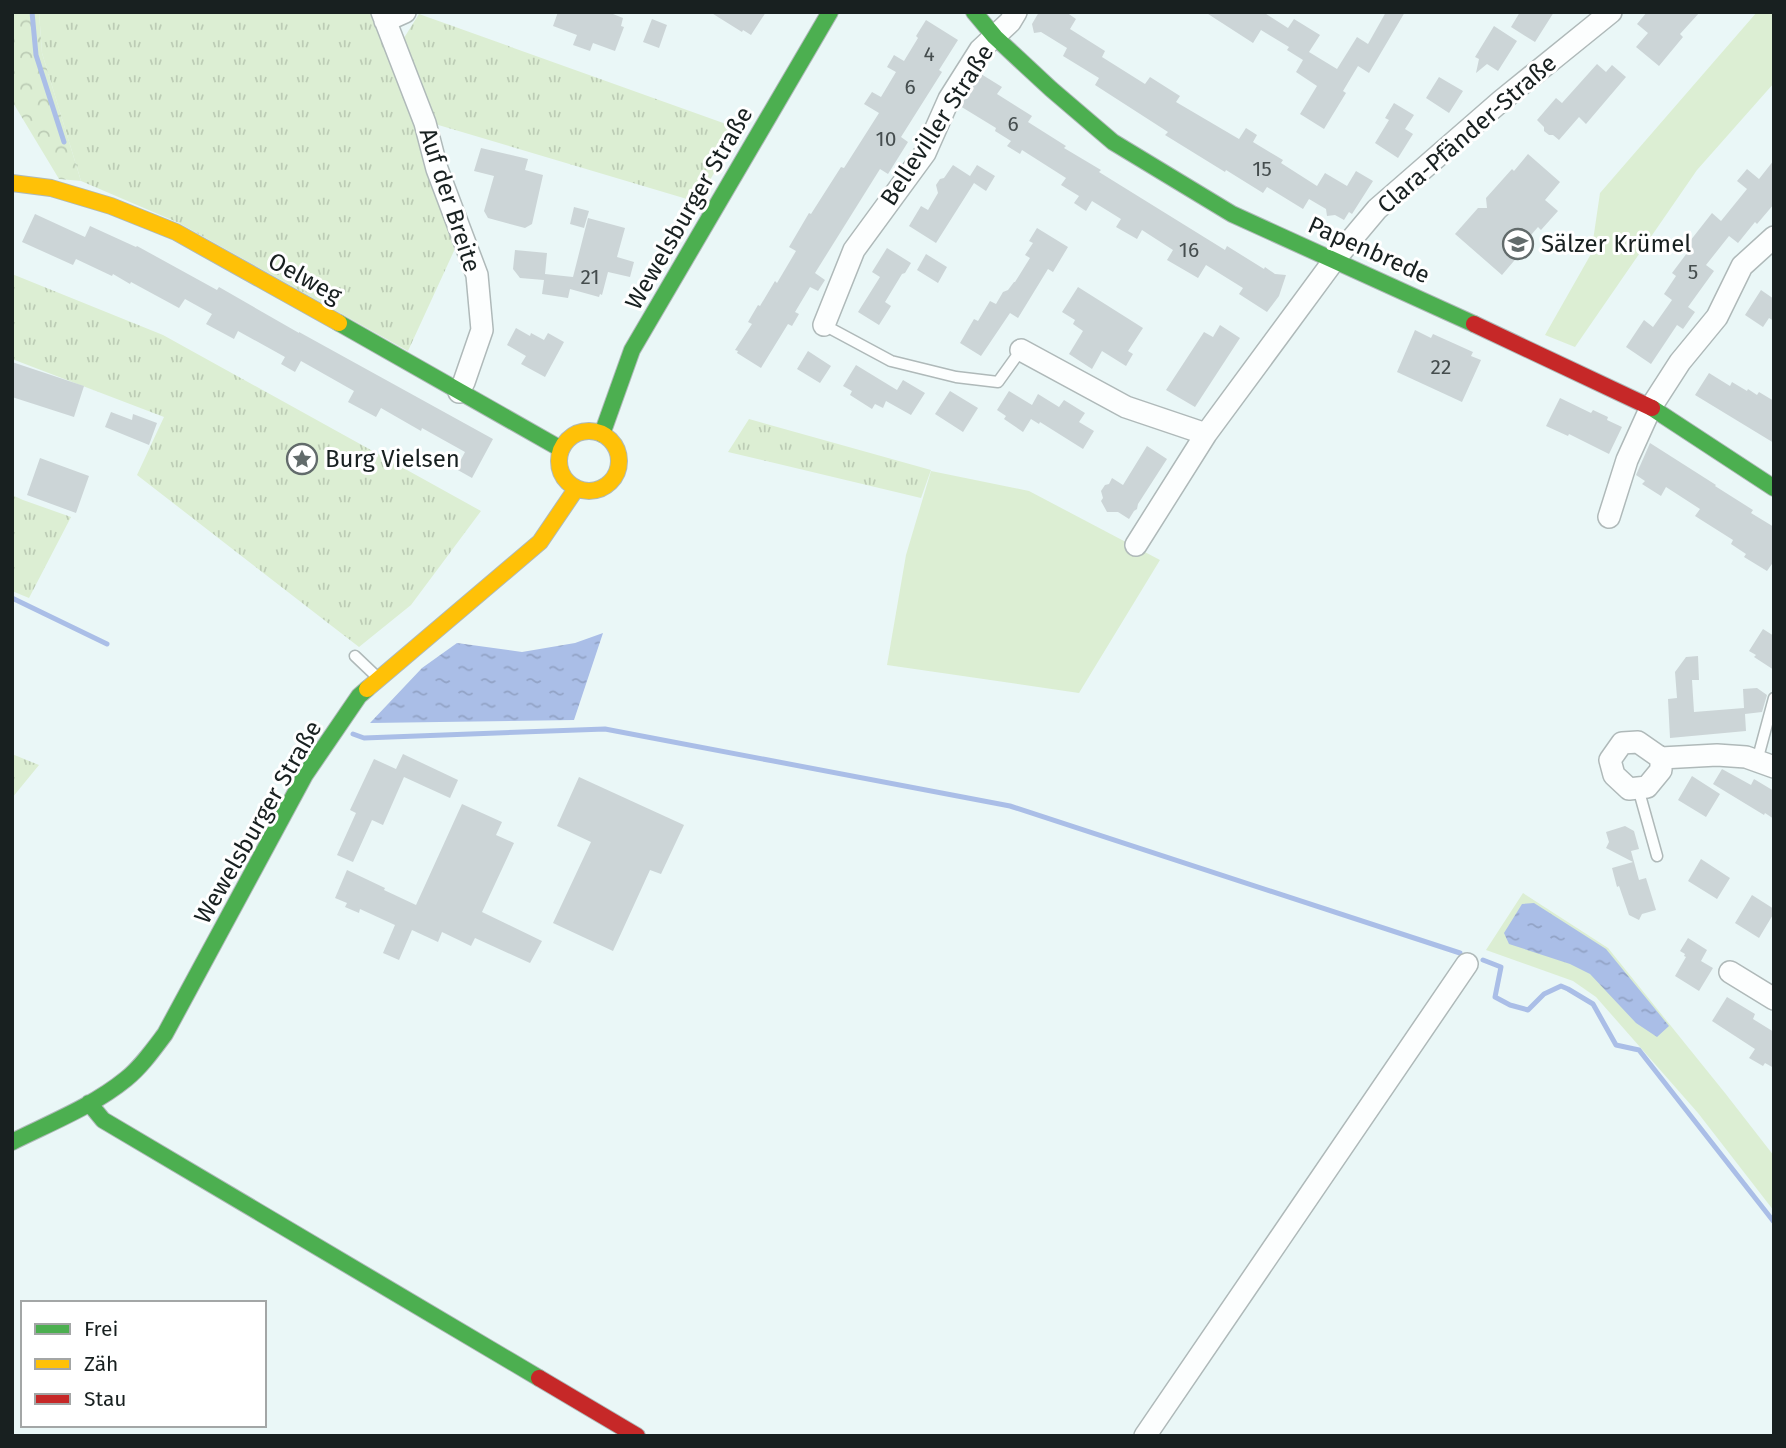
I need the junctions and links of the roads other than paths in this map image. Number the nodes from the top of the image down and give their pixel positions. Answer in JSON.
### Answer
{"nodes":[{"id":1,"x":405,"y":12,"type":"edge"},
{"id":2,"x":830,"y":12,"type":"edge"},
{"id":3,"x":974,"y":12,"type":"edge"},
{"id":4,"x":1016,"y":12,"type":"edge"},
{"id":5,"x":1611,"y":12,"type":"edge"},
{"id":6,"x":383,"y":17,"type":"edge"},
{"id":7,"x":995,"y":37,"type":"junction"},
{"id":8,"x":12,"y":183,"type":"edge"},
{"id":9,"x":1774,"y":237,"type":"edge"},
{"id":10,"x":1335,"y":259,"type":"junction"},
{"id":11,"x":824,"y":325,"type":"joint"},
{"id":12,"x":1021,"y":350,"type":"joint"},
{"id":13,"x":460,"y":391,"type":"junction"},
{"id":14,"x":1651,"y":407,"type":"junction"},
{"id":15,"x":602,"y":434,"type":"junction"},
{"id":16,"x":1206,"y":434,"type":"junction"},
{"id":17,"x":561,"y":449,"type":"junction"},
{"id":18,"x":1774,"y":488,"type":"edge"},
{"id":19,"x":576,"y":489,"type":"junction"},
{"id":20,"x":1609,"y":517,"type":"dead end"},
{"id":21,"x":1136,"y":545,"type":"dead end"},
{"id":22,"x":355,"y":656,"type":"dead end"},
{"id":23,"x":378,"y":678,"type":"junction"},
{"id":24,"x":1774,"y":698,"type":"edge"},
{"id":25,"x":1661,"y":758,"type":"junction"},
{"id":26,"x":1766,"y":764,"type":"edge"},
{"id":27,"x":1638,"y":788,"type":"junction"},
{"id":28,"x":1657,"y":856,"type":"dead end"},
{"id":29,"x":1467,"y":964,"type":"dead end"},
{"id":30,"x":1730,"y":972,"type":"dead end"},
{"id":31,"x":1774,"y":999,"type":"edge"},
{"id":32,"x":89,"y":1102,"type":"junction"},
{"id":33,"x":12,"y":1142,"type":"edge"},
{"id":34,"x":637,"y":1436,"type":"edge"},
{"id":35,"x":1146,"y":1436,"type":"edge"}],
"edges":[{"from":1,"to":6,"type":"street"},
{"from":2,"to":15,"type":"street","name":"Wewelsburger Straße"},
{"from":3,"to":7,"type":"street","name":"Papenbrede"},
{"from":4,"to":7,"type":"street","name":"Belleviller Straße"},
{"from":5,"to":10,"type":"street","name":"Clara-Pfänder-Straße"},
{"from":6,"to":13,"type":"street","name":"Auf der Breite"},
{"from":7,"to":10,"type":"street","name":"Papenbrede"},
{"from":7,"to":11,"type":"street","name":"Belleviller Straße"},
{"from":8,"to":13,"type":"street","name":"Oelweg"},
{"from":9,"to":14,"type":"street"},
{"from":10,"to":14,"type":"street","name":"Papenbrede"},
{"from":10,"to":16,"type":"street","name":"Clara-Pfänder-Straße"},
{"from":11,"to":12,"type":"lane"},
{"from":12,"to":16,"type":"street"},
{"from":13,"to":17,"type":"street","name":"Oelweg"},
{"from":14,"to":18,"type":"street","name":"Papenbrede"},
{"from":14,"to":20,"type":"street"},
{"from":15,"to":17,"type":"street"},
{"from":15,"to":19,"type":"street"},
{"from":16,"to":21,"type":"street","name":"Clara-Pfänder-Straße"},
{"from":17,"to":19,"type":"street"},
{"from":19,"to":23,"type":"street","name":"Wewelsburger Straße"},
{"from":22,"to":23,"type":"lane"},
{"from":23,"to":32,"type":"street","name":"Wewelsburger Straße"},
{"from":24,"to":26,"type":"lane"},
{"from":25,"to":26,"type":"street"},
{"from":25,"to":27,"type":"street"},
{"from":25,"to":27,"type":"street"},
{"from":27,"to":28,"type":"lane"},
{"from":29,"to":35,"type":"street"},
{"from":30,"to":31,"type":"street"},
{"from":32,"to":33,"type":"street","name":"Wewelsburger Straße"},
{"from":32,"to":34,"type":"street"}]}
